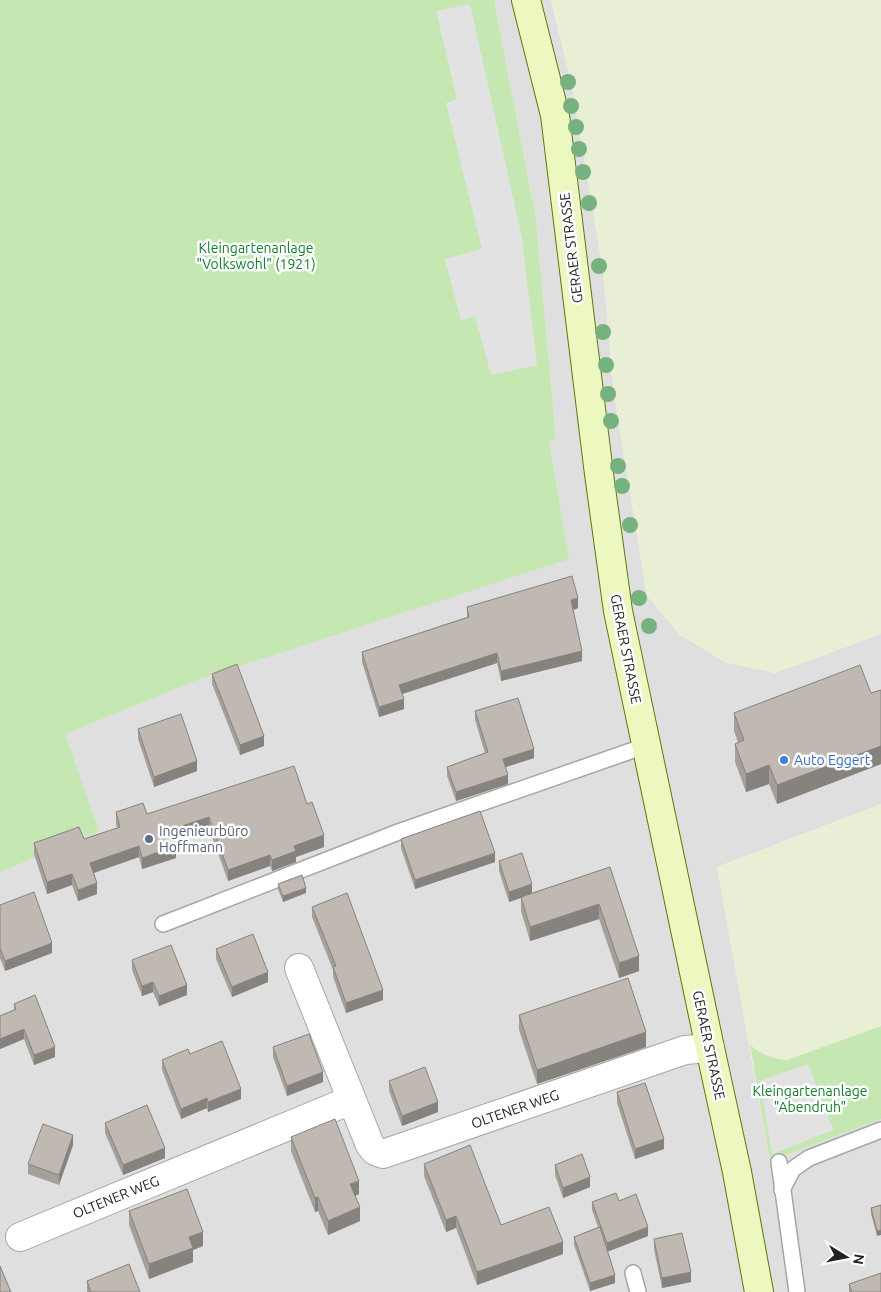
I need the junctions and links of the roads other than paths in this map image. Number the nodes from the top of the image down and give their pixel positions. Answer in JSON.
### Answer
{"nodes":[{"id":1,"x":526,"y":0,"type":"edge"},
{"id":2,"x":646,"y":746,"type":"junction"},
{"id":3,"x":163,"y":924,"type":"dead end"},
{"id":4,"x":299,"y":968,"type":"dead end"},
{"id":5,"x":710,"y":1048,"type":"junction"},
{"id":6,"x":351,"y":1100,"type":"junction"},
{"id":7,"x":881,"y":1130,"type":"edge"},
{"id":8,"x":779,"y":1162,"type":"dead end"},
{"id":9,"x":782,"y":1190,"type":"junction"},
{"id":10,"x":20,"y":1237,"type":"dead end"},
{"id":11,"x":633,"y":1273,"type":"dead end"},
{"id":12,"x":638,"y":1292,"type":"edge"},
{"id":13,"x":759,"y":1292,"type":"edge"},
{"id":14,"x":797,"y":1292,"type":"edge"}],
"edges":[{"from":1,"to":2,"type":"main road","name":"GERAER STRASSE"},
{"from":2,"to":3,"type":"lane"},
{"from":2,"to":5,"type":"main road","name":"GERAER STRASSE"},
{"from":4,"to":6,"type":"street","name":"OLTENER WEG"},
{"from":5,"to":6,"type":"street","name":"OLTENER WEG"},
{"from":5,"to":13,"type":"main road","name":"GERAER STRASSE"},
{"from":6,"to":10,"type":"street","name":"OLTENER WEG"},
{"from":7,"to":9,"type":"lane"},
{"from":8,"to":9,"type":"lane"},
{"from":9,"to":14,"type":"lane"},
{"from":11,"to":12,"type":"lane"}]}
